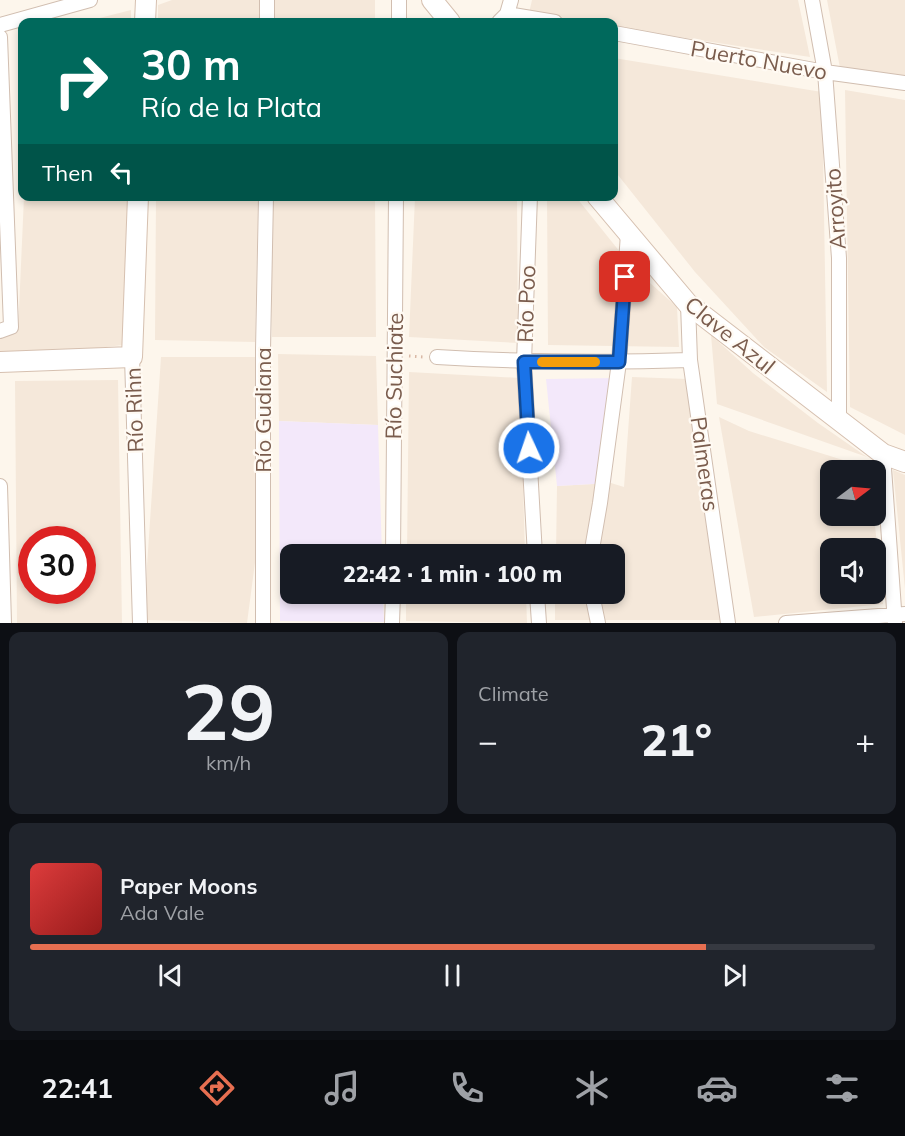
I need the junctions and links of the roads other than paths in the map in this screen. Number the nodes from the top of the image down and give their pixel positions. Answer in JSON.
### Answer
{"nodes":[{"id":1,"x":90,"y":0,"type":"edge"},
{"id":2,"x":146,"y":0,"type":"edge"},
{"id":3,"x":267,"y":0,"type":"edge"},
{"id":4,"x":399,"y":0,"type":"edge"},
{"id":5,"x":432,"y":0,"type":"edge"},
{"id":6,"x":512,"y":0,"type":"edge"},
{"id":7,"x":812,"y":0,"type":"edge"},
{"id":8,"x":25,"y":18,"type":"edge"},
{"id":9,"x":145,"y":18,"type":"edge"},
{"id":10,"x":267,"y":18,"type":"edge"},
{"id":11,"x":399,"y":18,"type":"edge"},
{"id":12,"x":447,"y":18,"type":"edge"},
{"id":13,"x":503,"y":18,"type":"edge"},
{"id":14,"x":18,"y":20,"type":"edge"},
{"id":15,"x":0,"y":25,"type":"edge"},
{"id":16,"x":618,"y":34,"type":"edge"},
{"id":17,"x":0,"y":37,"type":"edge"},
{"id":18,"x":825,"y":72,"type":"junction"},
{"id":19,"x":905,"y":83,"type":"edge"},
{"id":20,"x":138,"y":201,"type":"edge"},
{"id":21,"x":266,"y":201,"type":"edge"},
{"id":22,"x":396,"y":201,"type":"edge"},
{"id":23,"x":530,"y":201,"type":"edge"},
{"id":24,"x":601,"y":201,"type":"edge"},
{"id":25,"x":628,"y":234,"type":"junction"},
{"id":26,"x":688,"y":304,"type":"junction"},
{"id":27,"x":0,"y":331,"type":"edge"},
{"id":28,"x":132,"y":357,"type":"junction"},
{"id":29,"x":437,"y":357,"type":"road end"},
{"id":30,"x":690,"y":360,"type":"junction"},
{"id":31,"x":0,"y":362,"type":"edge"},
{"id":32,"x":524,"y":362,"type":"junction"},
{"id":33,"x":619,"y":362,"type":"junction"},
{"id":34,"x":0,"y":372,"type":"edge"},
{"id":35,"x":839,"y":420,"type":"junction"},
{"id":36,"x":883,"y":454,"type":"junction"},
{"id":37,"x":905,"y":462,"type":"edge"},
{"id":38,"x":0,"y":486,"type":"edge"},
{"id":39,"x":393,"y":544,"type":"edge"},
{"id":40,"x":534,"y":544,"type":"edge"},
{"id":41,"x":593,"y":544,"type":"edge"},
{"id":42,"x":393,"y":604,"type":"edge"},
{"id":43,"x":538,"y":604,"type":"edge"},
{"id":44,"x":593,"y":604,"type":"edge"},
{"id":45,"x":898,"y":617,"type":"edge"},
{"id":46,"x":4,"y":623,"type":"edge"},
{"id":47,"x":140,"y":623,"type":"edge"},
{"id":48,"x":263,"y":623,"type":"edge"},
{"id":49,"x":392,"y":623,"type":"edge"},
{"id":50,"x":539,"y":623,"type":"edge"},
{"id":51,"x":598,"y":623,"type":"edge"},
{"id":52,"x":728,"y":623,"type":"edge"},
{"id":53,"x":786,"y":623,"type":"edge"}],
"edges":[{"from":1,"to":8,"type":"street"},
{"from":2,"to":9,"type":"main road"},
{"from":3,"to":10,"type":"street"},
{"from":4,"to":11,"type":"street"},
{"from":5,"to":12,"type":"main road"},
{"from":6,"to":13,"type":"street"},
{"from":7,"to":18,"type":"street","name":"Arroyito"},
{"from":14,"to":15,"type":"street"},
{"from":16,"to":18,"type":"street","name":"Puerto Nuevo"},
{"from":17,"to":27,"type":"street"},
{"from":18,"to":19,"type":"street","name":"Puerto Nuevo"},
{"from":18,"to":35,"type":"street","name":"Arroyito"},
{"from":20,"to":28,"type":"main road","name":"Río Rihn"},
{"from":21,"to":48,"type":"street","name":"Río Gudiana"},
{"from":22,"to":39,"type":"street","name":"Río Suchiate"},
{"from":23,"to":32,"type":"street","name":"Río Poo"},
{"from":24,"to":25,"type":"main road","name":"Clave Azul"},
{"from":25,"to":26,"type":"main road","name":"Clave Azul"},
{"from":25,"to":33,"type":"street"},
{"from":26,"to":30,"type":"street","name":"Palmeras"},
{"from":26,"to":35,"type":"main road","name":"Clave Azul"},
{"from":28,"to":31,"type":"main road"},
{"from":28,"to":47,"type":"street","name":"Río Rihn"},
{"from":29,"to":32,"type":"street"},
{"from":30,"to":33,"type":"street"},
{"from":30,"to":52,"type":"street","name":"Palmeras"},
{"from":31,"to":34,"type":"street"},
{"from":32,"to":33,"type":"street"},
{"from":32,"to":40,"type":"street","name":"Río Poo"},
{"from":33,"to":41,"type":"street"},
{"from":35,"to":36,"type":"main road","name":"Clave Azul"},
{"from":36,"to":37,"type":"main road","name":"Clave Azul"},
{"from":36,"to":45,"type":"street"},
{"from":38,"to":46,"type":"street"},
{"from":42,"to":49,"type":"street"},
{"from":43,"to":50,"type":"street"},
{"from":44,"to":51,"type":"street"},
{"from":45,"to":53,"type":"street"}]}
